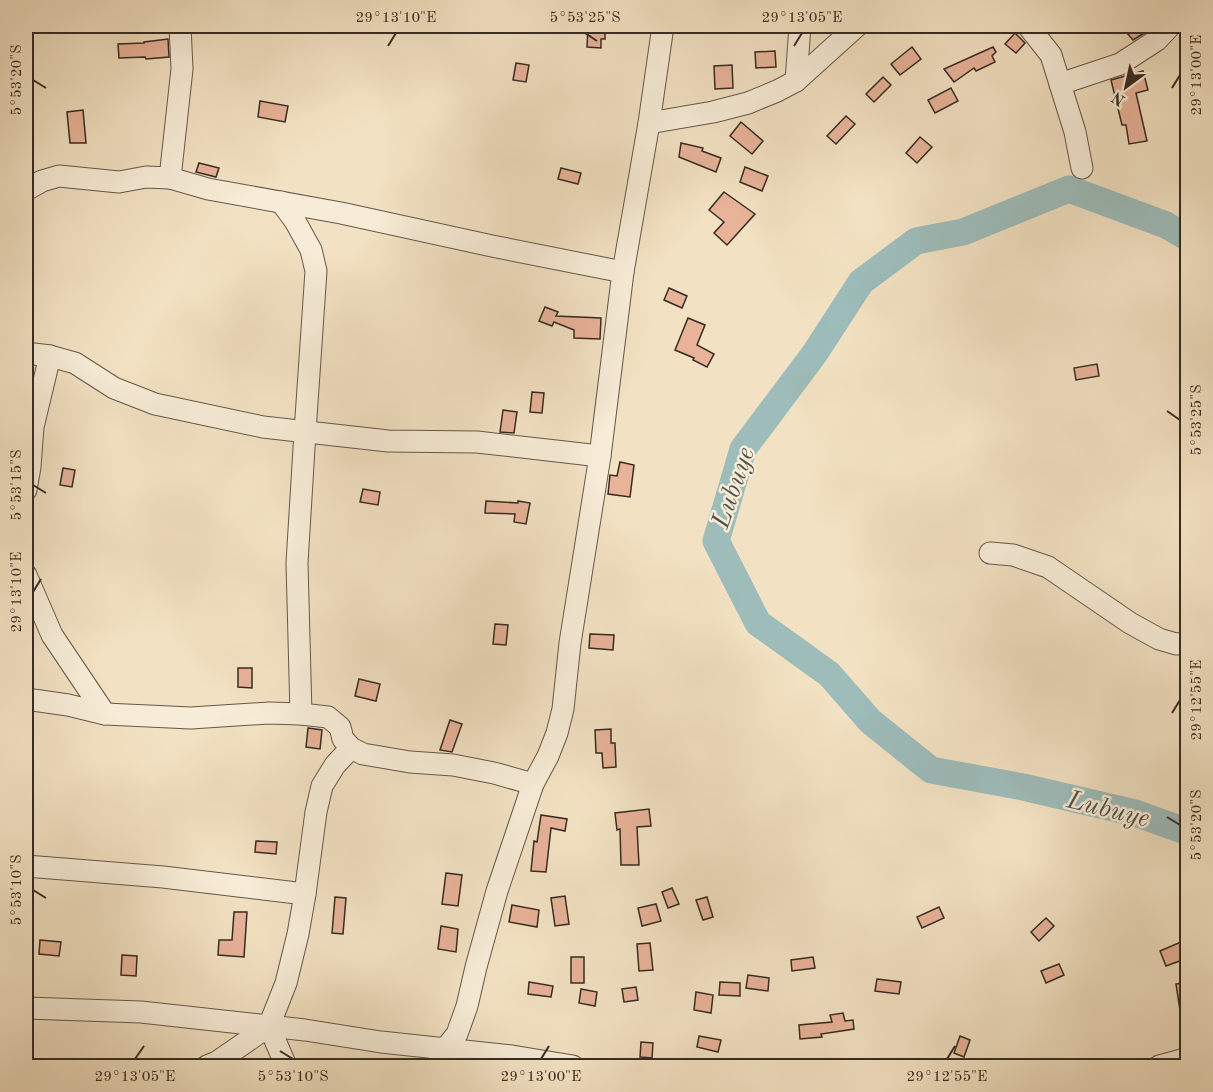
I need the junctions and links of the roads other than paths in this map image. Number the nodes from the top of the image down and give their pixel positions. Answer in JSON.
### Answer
{"nodes":[{"id":1,"x":180,"y":26,"type":"edge"},
{"id":2,"x":663,"y":26,"type":"edge"},
{"id":3,"x":800,"y":26,"type":"edge"},
{"id":4,"x":857,"y":26,"type":"edge"},
{"id":5,"x":1028,"y":26,"type":"edge"},
{"id":6,"x":1170,"y":26,"type":"edge"},
{"id":7,"x":796,"y":81,"type":"junction"},
{"id":8,"x":1060,"y":84,"type":"junction"},
{"id":9,"x":649,"y":123,"type":"junction"},
{"id":10,"x":1082,"y":168,"type":"dead end"},
{"id":11,"x":170,"y":178,"type":"junction"},
{"id":12,"x":26,"y":190,"type":"edge"},
{"id":13,"x":280,"y":202,"type":"junction"},
{"id":14,"x":623,"y":272,"type":"junction"},
{"id":15,"x":26,"y":353,"type":"edge"},
{"id":16,"x":50,"y":356,"type":"junction"},
{"id":17,"x":304,"y":432,"type":"junction"},
{"id":18,"x":600,"y":456,"type":"junction"},
{"id":19,"x":26,"y":490,"type":"edge"},
{"id":20,"x":990,"y":553,"type":"dead end"},
{"id":21,"x":26,"y":575,"type":"edge"},
{"id":22,"x":1188,"y":643,"type":"edge"},
{"id":23,"x":26,"y":699,"type":"edge"},
{"id":24,"x":105,"y":714,"type":"junction"},
{"id":25,"x":301,"y":714,"type":"junction"},
{"id":26,"x":351,"y":748,"type":"junction"},
{"id":27,"x":533,"y":784,"type":"junction"},
{"id":28,"x":26,"y":866,"type":"edge"},
{"id":29,"x":305,"y":894,"type":"junction"},
{"id":30,"x":26,"y":1008,"type":"edge"},
{"id":31,"x":269,"y":1026,"type":"junction"},
{"id":32,"x":440,"y":1058,"type":"edge"},
{"id":33,"x":1188,"y":1058,"type":"edge"},
{"id":34,"x":207,"y":1066,"type":"edge"},
{"id":35,"x":286,"y":1066,"type":"edge"},
{"id":36,"x":573,"y":1066,"type":"edge"},
{"id":37,"x":1159,"y":1066,"type":"edge"}],
"edges":[{"from":1,"to":11,"type":"street"},
{"from":2,"to":9,"type":"street"},
{"from":3,"to":7,"type":"street"},
{"from":4,"to":7,"type":"street"},
{"from":5,"to":8,"type":"street"},
{"from":6,"to":8,"type":"street"},
{"from":7,"to":9,"type":"street"},
{"from":8,"to":10,"type":"street"},
{"from":9,"to":14,"type":"street"},
{"from":11,"to":12,"type":"street"},
{"from":11,"to":13,"type":"street"},
{"from":13,"to":14,"type":"street"},
{"from":13,"to":17,"type":"street"},
{"from":14,"to":18,"type":"street"},
{"from":15,"to":16,"type":"street"},
{"from":16,"to":17,"type":"street"},
{"from":16,"to":19,"type":"street"},
{"from":17,"to":18,"type":"street"},
{"from":17,"to":25,"type":"street"},
{"from":18,"to":27,"type":"street"},
{"from":20,"to":22,"type":"street"},
{"from":21,"to":24,"type":"street"},
{"from":23,"to":24,"type":"street"},
{"from":24,"to":25,"type":"street"},
{"from":25,"to":26,"type":"street"},
{"from":26,"to":27,"type":"street"},
{"from":26,"to":29,"type":"street"},
{"from":27,"to":32,"type":"street"},
{"from":28,"to":29,"type":"street"},
{"from":29,"to":31,"type":"street"},
{"from":30,"to":31,"type":"street"},
{"from":31,"to":32,"type":"street"},
{"from":31,"to":34,"type":"street"},
{"from":31,"to":35,"type":"street"},
{"from":32,"to":36,"type":"street"},
{"from":33,"to":37,"type":"street"}]}
